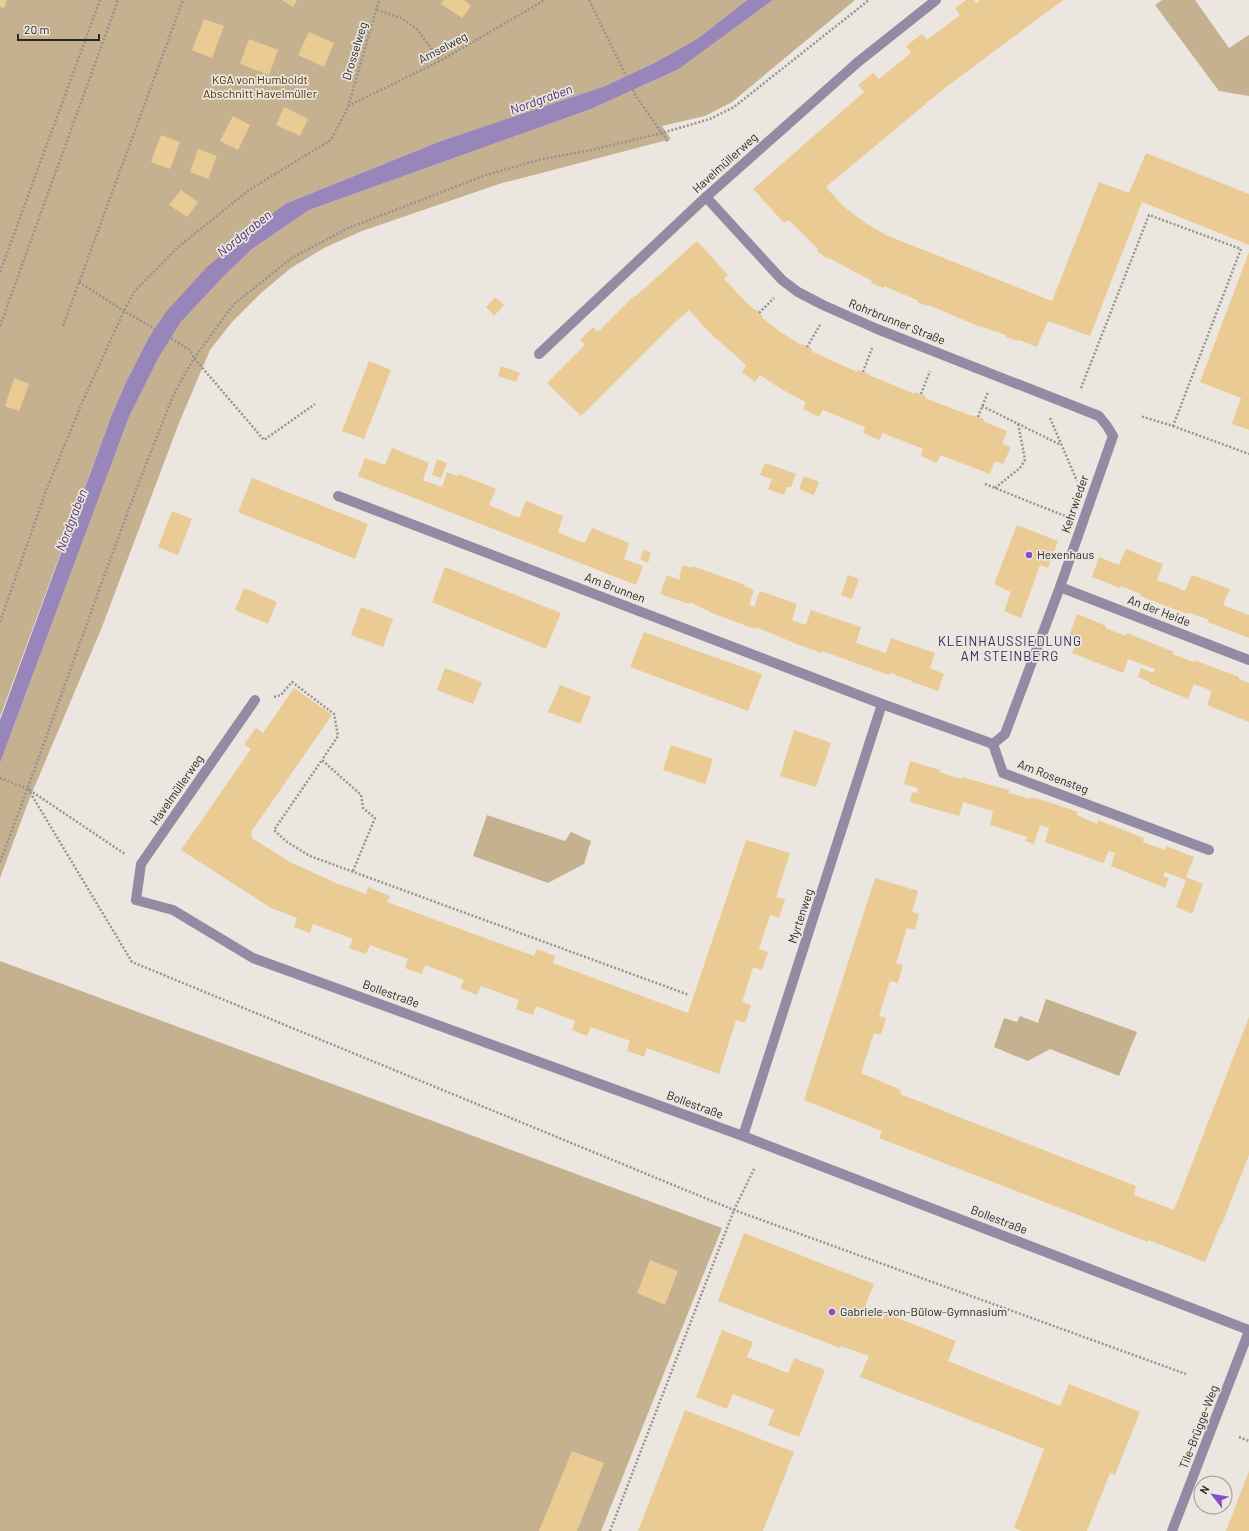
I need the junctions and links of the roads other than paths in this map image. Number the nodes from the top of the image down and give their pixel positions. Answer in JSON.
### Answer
{"nodes":[{"id":1,"x":936,"y":0,"type":"edge"},
{"id":2,"x":706,"y":197,"type":"junction"},
{"id":3,"x":539,"y":354,"type":"dead end"},
{"id":4,"x":1107,"y":426,"type":"joint"},
{"id":5,"x":338,"y":496,"type":"dead end"},
{"id":6,"x":1060,"y":587,"type":"junction"},
{"id":7,"x":1249,"y":660,"type":"edge"},
{"id":8,"x":255,"y":700,"type":"road end"},
{"id":9,"x":882,"y":704,"type":"junction"},
{"id":10,"x":993,"y":744,"type":"junction"},
{"id":11,"x":1210,"y":850,"type":"dead end"},
{"id":12,"x":136,"y":900,"type":"joint"},
{"id":13,"x":743,"y":1136,"type":"junction"},
{"id":14,"x":1249,"y":1331,"type":"edge"},
{"id":15,"x":1172,"y":1531,"type":"edge"}],
"edges":[{"from":1,"to":2,"type":"street","name":"Havelmüllerweg"},
{"from":2,"to":3,"type":"street","name":"Havelmüllerweg"},
{"from":2,"to":4,"type":"street","name":"Rohrbrunner Straße"},
{"from":4,"to":6,"type":"street","name":"Kehrwieder"},
{"from":5,"to":9,"type":"street","name":"Am Brunnen"},
{"from":6,"to":7,"type":"street","name":"An der Heide"},
{"from":6,"to":10,"type":"street","name":"Kehrwieder"},
{"from":8,"to":12,"type":"street","name":"Havelmüllerweg"},
{"from":9,"to":10,"type":"street"},
{"from":9,"to":13,"type":"street","name":"Myrtenweg"},
{"from":10,"to":11,"type":"street","name":"Am Rosensteg"},
{"from":12,"to":13,"type":"street","name":"Bollestraße"},
{"from":13,"to":14,"type":"street","name":"Bollestraße"},
{"from":14,"to":15,"type":"street","name":"Tile-Brügge-Weg"}]}
